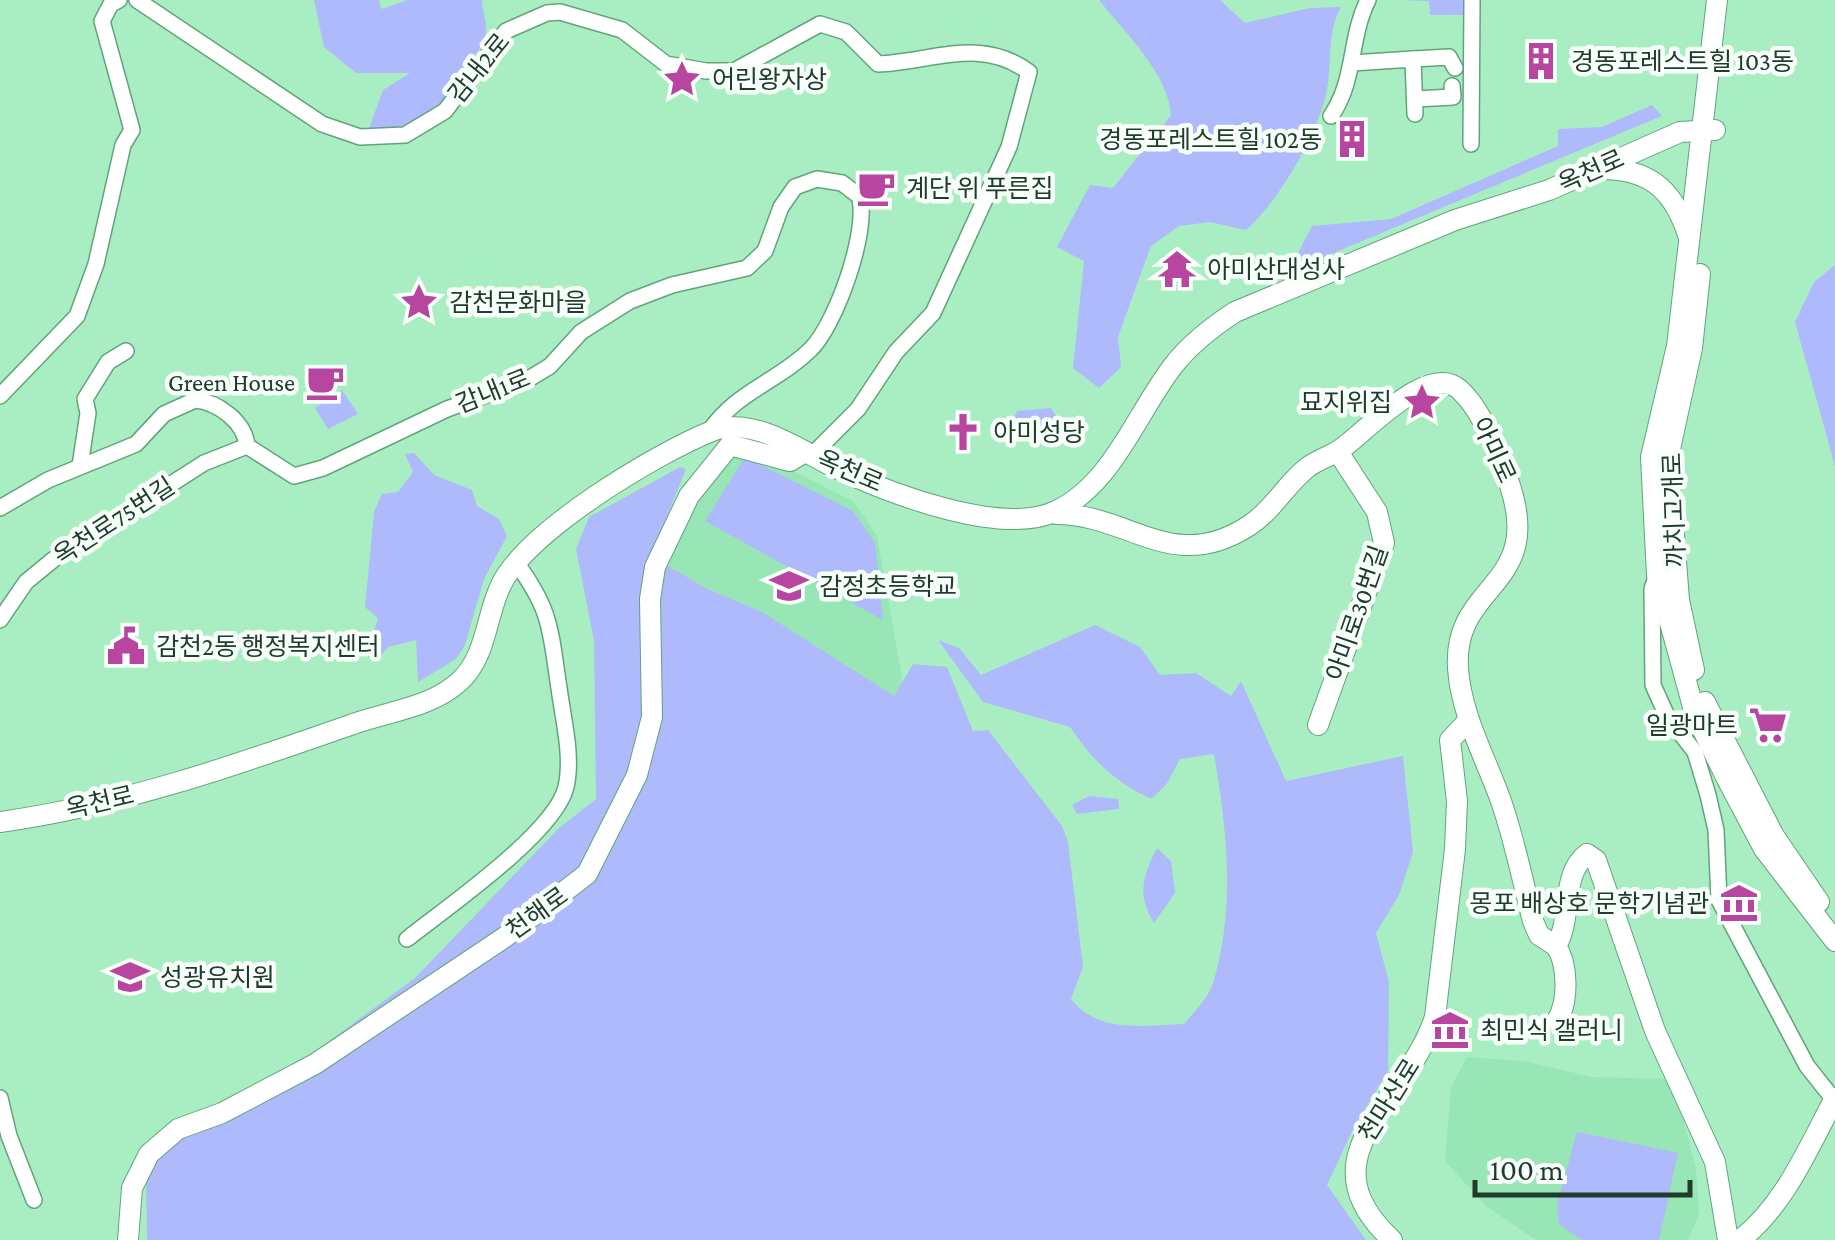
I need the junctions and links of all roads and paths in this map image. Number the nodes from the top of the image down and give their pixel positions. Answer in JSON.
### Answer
{"nodes":[{"id":1,"x":119,"y":0,"type":"edge"},
{"id":2,"x":137,"y":0,"type":"edge"},
{"id":3,"x":1368,"y":0,"type":"edge"},
{"id":4,"x":1474,"y":0,"type":"edge"},
{"id":5,"x":1717,"y":0,"type":"edge"},
{"id":6,"x":1726,"y":0,"type":"edge"},
{"id":7,"x":1413,"y":58,"type":"junction"},
{"id":8,"x":1468,"y":59,"type":"junction"},
{"id":9,"x":1352,"y":63,"type":"junction"},
{"id":10,"x":1452,"y":86,"type":"dead end"},
{"id":11,"x":1331,"y":116,"type":"dead end"},
{"id":12,"x":1698,"y":131,"type":"junction"},
{"id":13,"x":1473,"y":144,"type":"dead end"},
{"id":14,"x":1598,"y":168,"type":"junction"},
{"id":15,"x":1691,"y":244,"type":"junction"},
{"id":16,"x":126,"y":351,"type":"dead end"},
{"id":17,"x":0,"y":396,"type":"edge"},
{"id":18,"x":709,"y":432,"type":"junction"},
{"id":19,"x":247,"y":446,"type":"junction"},
{"id":20,"x":1338,"y":452,"type":"junction"},
{"id":21,"x":808,"y":454,"type":"junction"},
{"id":22,"x":80,"y":466,"type":"junction"},
{"id":23,"x":1094,"y":482,"type":"junction"},
{"id":24,"x":0,"y":508,"type":"edge"},
{"id":25,"x":1052,"y":514,"type":"junction"},
{"id":26,"x":1108,"y":525,"type":"junction"},
{"id":27,"x":515,"y":561,"type":"junction"},
{"id":28,"x":1657,"y":575,"type":"junction"},
{"id":29,"x":0,"y":620,"type":"edge"},
{"id":30,"x":1469,"y":720,"type":"junction"},
{"id":31,"x":1318,"y":725,"type":"dead end"},
{"id":32,"x":0,"y":822,"type":"edge"},
{"id":33,"x":1835,"y":924,"type":"edge"},
{"id":34,"x":408,"y":939,"type":"dead end"},
{"id":35,"x":1835,"y":941,"type":"edge"},
{"id":36,"x":1556,"y":946,"type":"junction"},
{"id":37,"x":1557,"y":1021,"type":"dead end"},
{"id":38,"x":0,"y":1098,"type":"edge"},
{"id":39,"x":1834,"y":1099,"type":"edge"},
{"id":40,"x":34,"y":1200,"type":"dead end"},
{"id":41,"x":128,"y":1240,"type":"edge"},
{"id":42,"x":1392,"y":1240,"type":"edge"},
{"id":43,"x":1728,"y":1240,"type":"edge"},
{"id":44,"x":1740,"y":1240,"type":"edge"}],
"edges":[{"from":1,"to":17,"type":"street"},
{"from":2,"to":21,"type":"street","name":"감내2로"},
{"from":3,"to":9,"type":"street"},
{"from":4,"to":8,"type":"street"},
{"from":5,"to":12,"type":"street"},
{"from":6,"to":12,"type":"street","name":"까치고개로"},
{"from":7,"to":8,"type":"street"},
{"from":7,"to":9,"type":"street"},
{"from":7,"to":10,"type":"street"},
{"from":8,"to":13,"type":"street"},
{"from":9,"to":11,"type":"street"},
{"from":12,"to":14,"type":"street","name":"옥천로"},
{"from":12,"to":15,"type":"street"},
{"from":12,"to":33,"type":"street","name":"까치고개로"},
{"from":14,"to":15,"type":"street"},
{"from":14,"to":23,"type":"street","name":"옥천로"},
{"from":15,"to":28,"type":"street"},
{"from":16,"to":22,"type":"street"},
{"from":18,"to":19,"type":"street","name":"감내1로"},
{"from":18,"to":21,"type":"street","name":"옥천로"},
{"from":18,"to":27,"type":"street","name":"옥천로"},
{"from":19,"to":22,"type":"street","name":"감내1로"},
{"from":19,"to":29,"type":"street","name":"옥천로75번길"},
{"from":20,"to":26,"type":"street","name":"아미로"},
{"from":20,"to":30,"type":"street","name":"아미로"},
{"from":20,"to":31,"type":"street","name":"아미로30번길"},
{"from":21,"to":25,"type":"street","name":"옥천로"},
{"from":21,"to":41,"type":"street","name":"천해로"},
{"from":22,"to":24,"type":"street","name":"감내1로"},
{"from":23,"to":25,"type":"street","name":"옥천로"},
{"from":23,"to":26,"type":"street"},
{"from":25,"to":26,"type":"street","name":"아미로"},
{"from":27,"to":32,"type":"street","name":"옥천로"},
{"from":27,"to":34,"type":"street"},
{"from":28,"to":35,"type":"street"},
{"from":28,"to":39,"type":"street"},
{"from":30,"to":36,"type":"street","name":"아미로"},
{"from":30,"to":42,"type":"street","name":"천마산로"},
{"from":36,"to":37,"type":"street","name":"아미로"},
{"from":36,"to":43,"type":"street","name":"아미로"},
{"from":38,"to":40,"type":"street"},
{"from":39,"to":44,"type":"street"}]}
